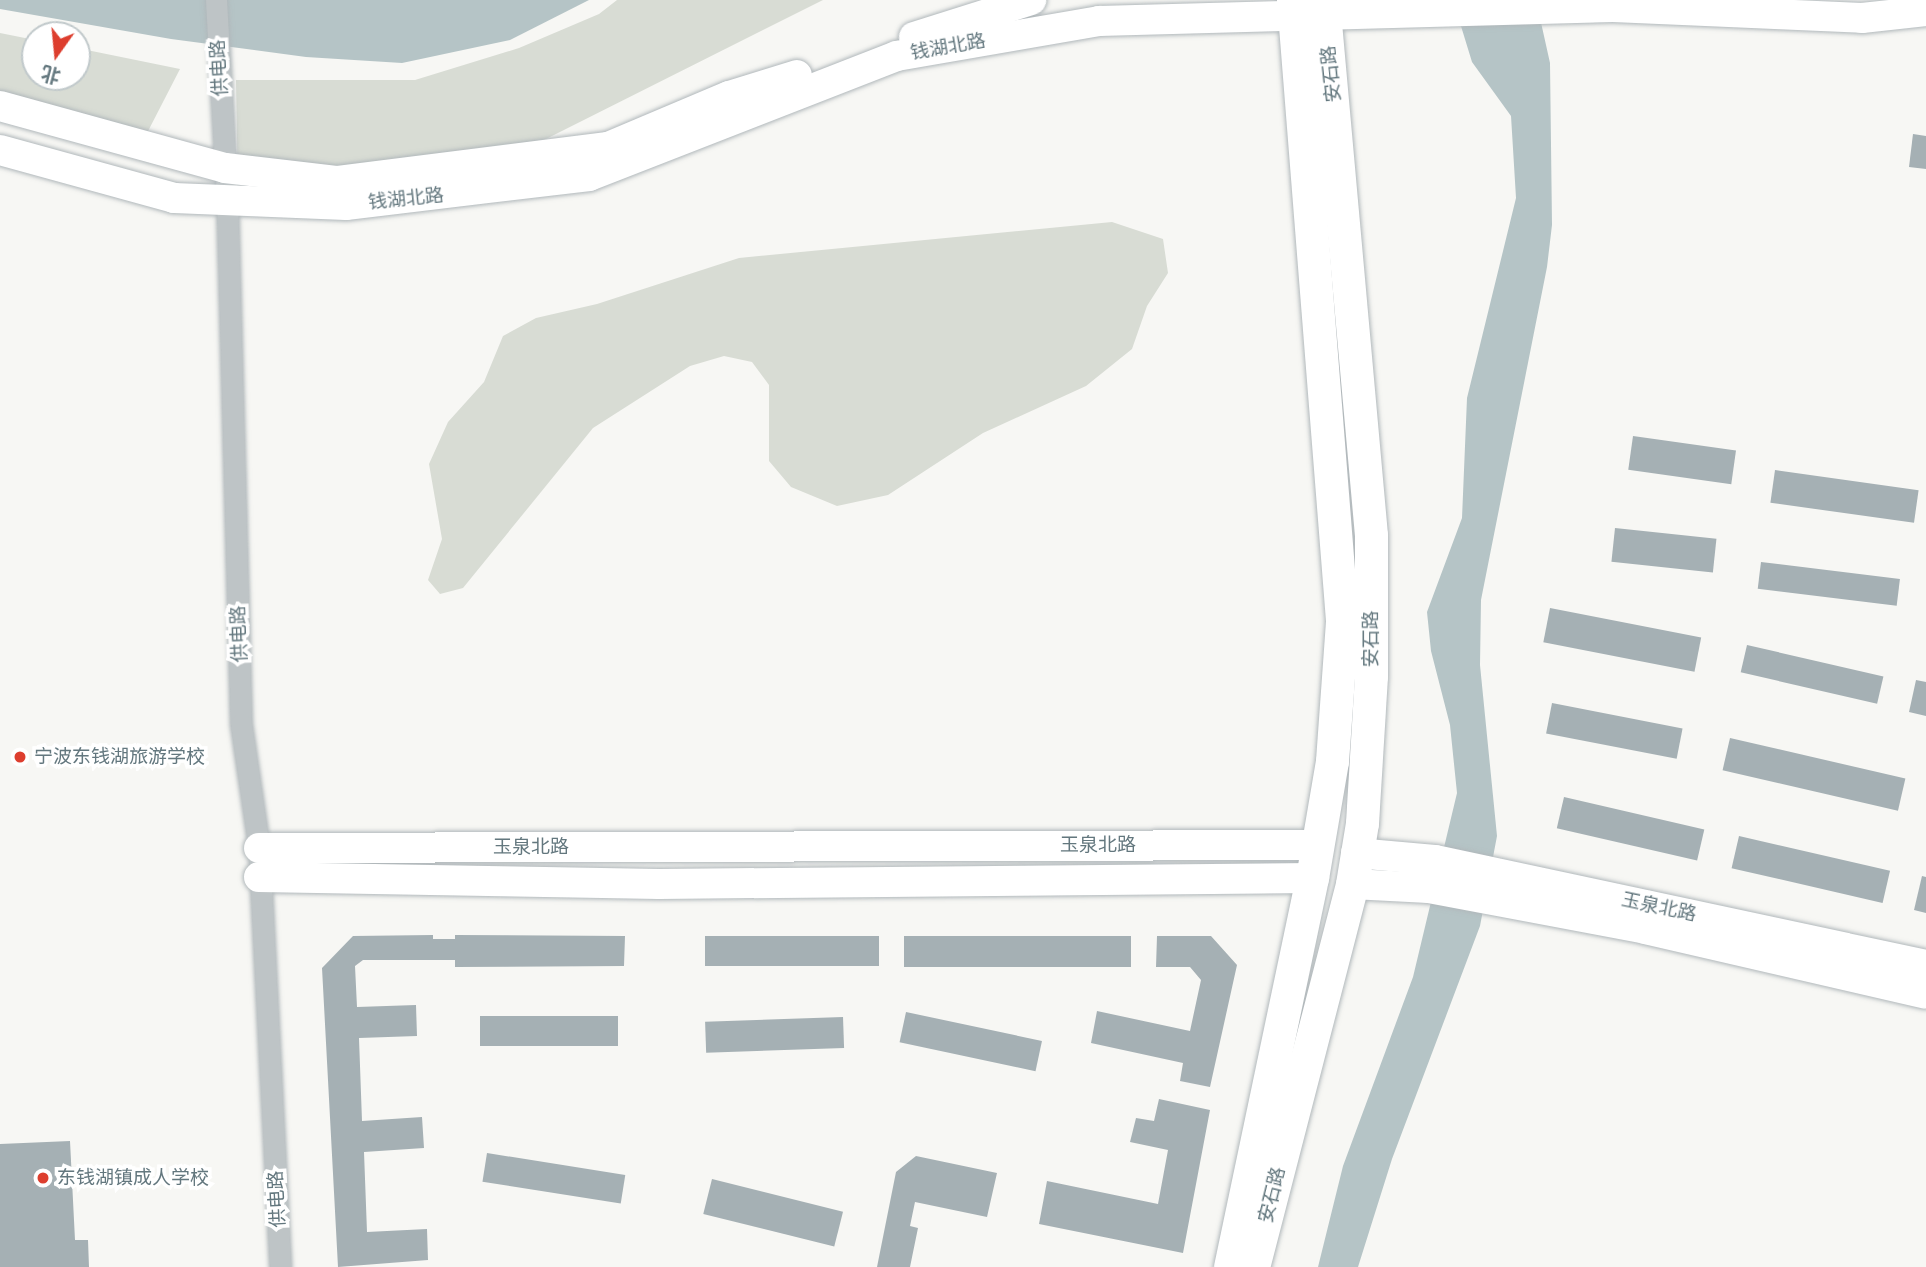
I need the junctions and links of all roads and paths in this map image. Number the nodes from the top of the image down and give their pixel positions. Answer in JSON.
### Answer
{"nodes":[{"id":1,"x":216,"y":0,"type":"edge"},
{"id":2,"x":1031,"y":0,"type":"edge"},
{"id":3,"x":1309,"y":7,"type":"edge"},
{"id":4,"x":1926,"y":11,"type":"edge"},
{"id":5,"x":0,"y":106,"type":"edge"},
{"id":6,"x":0,"y":150,"type":"edge"},
{"id":7,"x":225,"y":168,"type":"junction"},
{"id":8,"x":227,"y":197,"type":"junction"},
{"id":9,"x":1315,"y":845,"type":"junction"},
{"id":10,"x":259,"y":863,"type":"junction"},
{"id":11,"x":1354,"y":868,"type":"junction"},
{"id":12,"x":1312,"y":878,"type":"junction"},
{"id":13,"x":1504,"y":890,"type":"junction"},
{"id":14,"x":1926,"y":965,"type":"edge"},
{"id":15,"x":1926,"y":994,"type":"edge"},
{"id":16,"x":280,"y":1267,"type":"edge"},
{"id":17,"x":1230,"y":1267,"type":"edge"},
{"id":18,"x":1253,"y":1267,"type":"edge"}],
"edges":[{"from":1,"to":7,"type":"street","name":"供电路"},
{"from":2,"to":7,"type":"street","name":"钱湖北路"},
{"from":3,"to":4,"type":"street","name":"钱湖北路"},
{"from":3,"to":8,"type":"street","name":"钱湖北路"},
{"from":3,"to":9,"type":"main road","name":"安石路"},
{"from":3,"to":11,"type":"main road","name":"安石路"},
{"from":5,"to":7,"type":"street","name":"钱湖北路"},
{"from":6,"to":8,"type":"street","name":"钱湖北路"},
{"from":7,"to":8,"type":"street","name":"供电路"},
{"from":8,"to":10,"type":"street","name":"供电路"},
{"from":9,"to":10,"type":"street","name":"玉泉北路"},
{"from":9,"to":11,"type":"main road","name":"玉泉北路"},
{"from":9,"to":12,"type":"main road","name":"安石路"},
{"from":10,"to":12,"type":"street","name":"玉泉北路"},
{"from":10,"to":16,"type":"street","name":"供电路"},
{"from":11,"to":12,"type":"main road","name":"玉泉北路"},
{"from":11,"to":13,"type":"street","name":"玉泉北路"},
{"from":11,"to":18,"type":"main road","name":"安石路"},
{"from":12,"to":17,"type":"main road","name":"安石路"},
{"from":13,"to":14,"type":"street","name":"玉泉北路"},
{"from":13,"to":15,"type":"street","name":"玉泉北路"}]}
